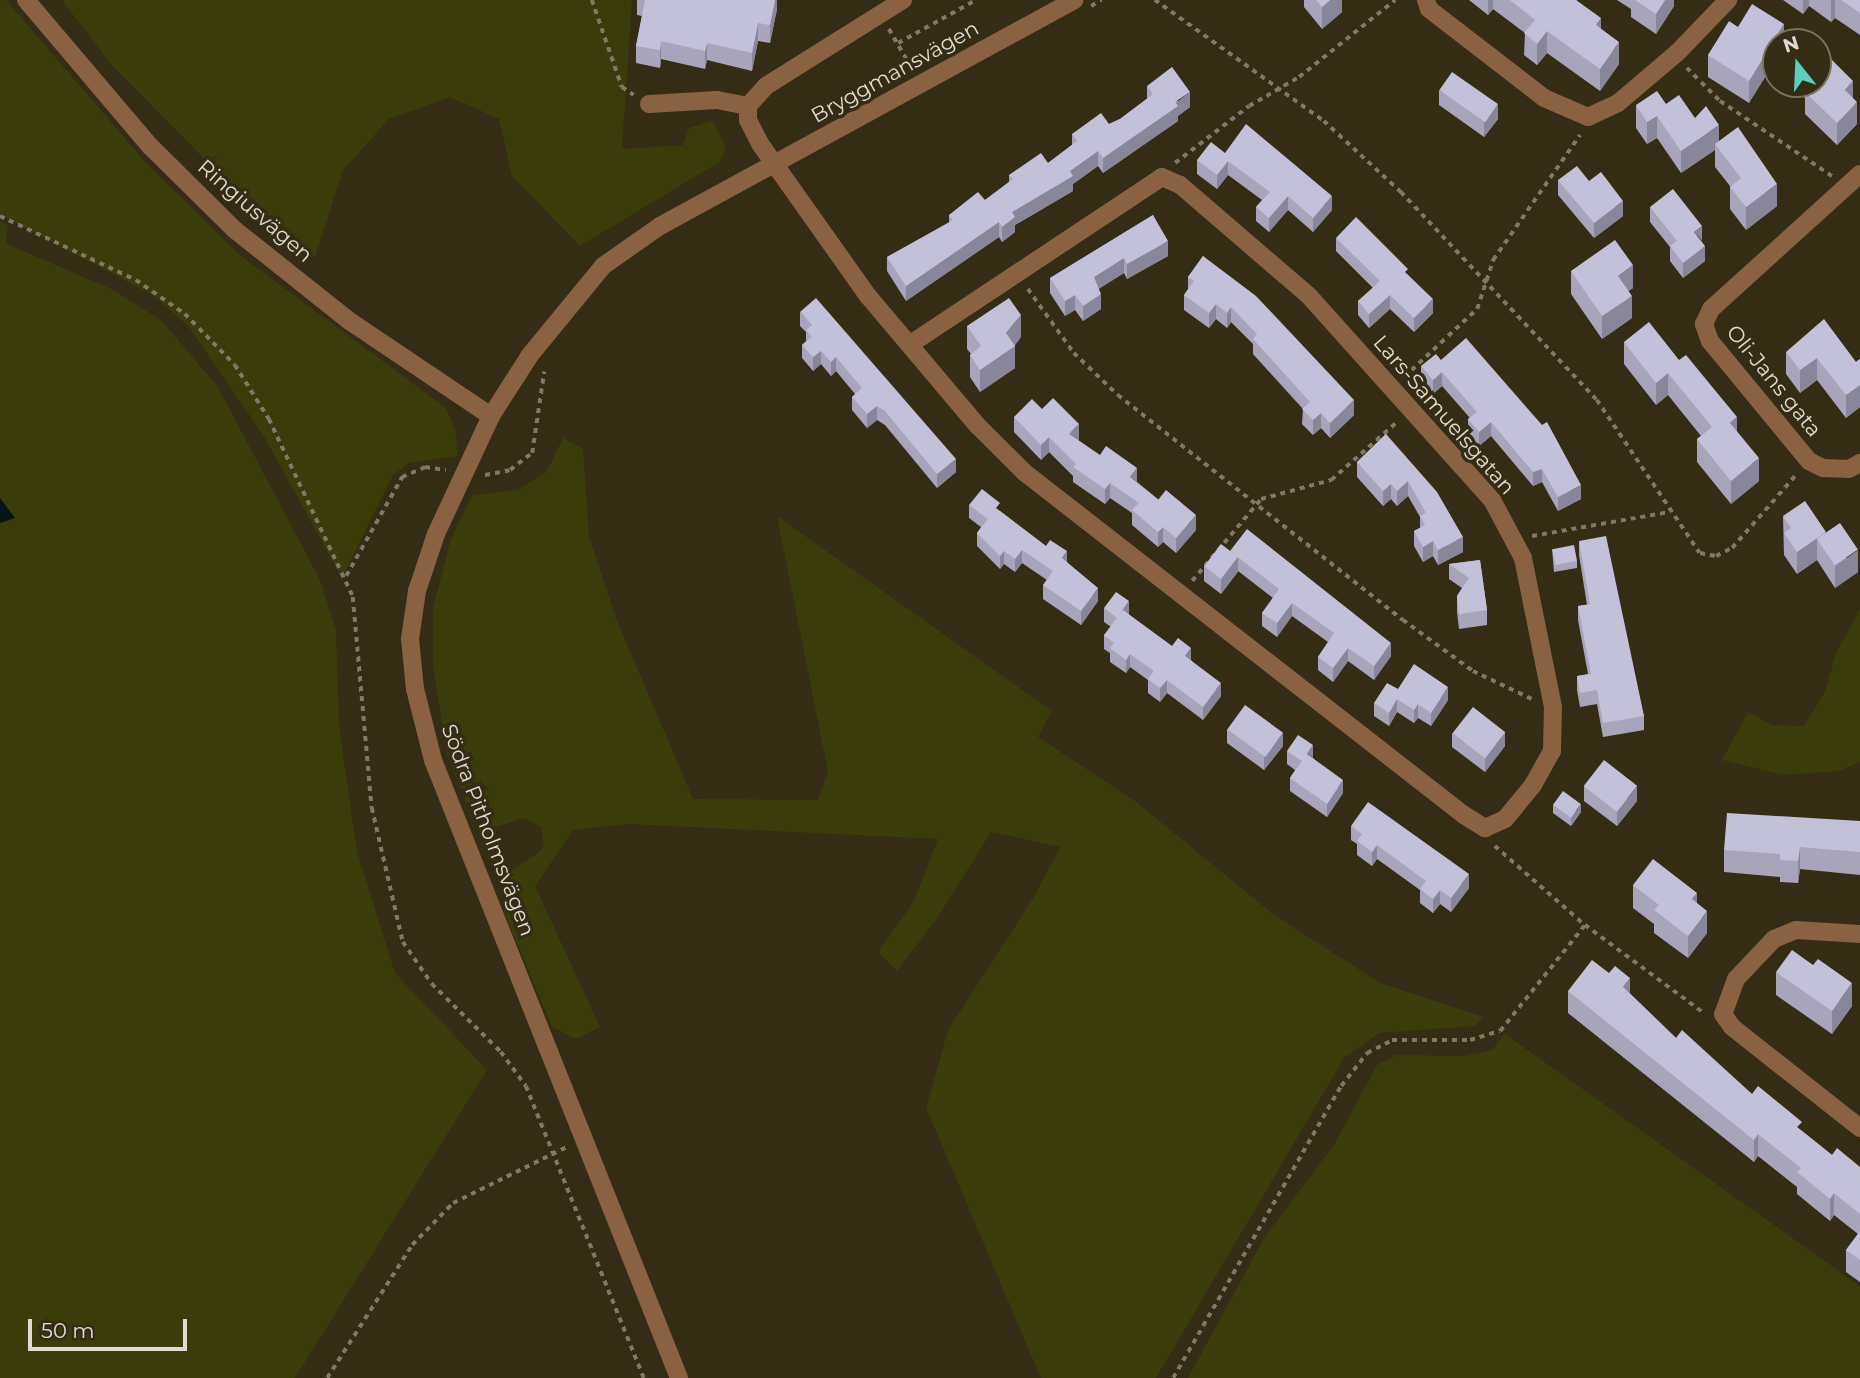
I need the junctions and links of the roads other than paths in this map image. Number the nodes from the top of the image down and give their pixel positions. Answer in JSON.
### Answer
{"nodes":[{"id":1,"x":26,"y":0,"type":"edge"},
{"id":2,"x":903,"y":0,"type":"edge"},
{"id":3,"x":1426,"y":0,"type":"edge"},
{"id":4,"x":1728,"y":0,"type":"edge"},
{"id":5,"x":1082,"y":3,"type":"edge"},
{"id":6,"x":649,"y":104,"type":"road end"},
{"id":7,"x":748,"y":106,"type":"junction"},
{"id":8,"x":773,"y":164,"type":"junction"},
{"id":9,"x":1854,"y":180,"type":"edge"},
{"id":10,"x":911,"y":344,"type":"junction"},
{"id":11,"x":491,"y":416,"type":"junction"},
{"id":12,"x":1860,"y":463,"type":"edge"},
{"id":13,"x":1860,"y":934,"type":"edge"},
{"id":14,"x":1860,"y":1128,"type":"edge"},
{"id":15,"x":679,"y":1378,"type":"edge"}],
"edges":[{"from":1,"to":11,"type":"street","name":"Ringiusvägen"},
{"from":2,"to":7,"type":"street"},
{"from":3,"to":4,"type":"street"},
{"from":5,"to":8,"type":"street","name":"Bryggmansvägen"},
{"from":6,"to":7,"type":"street"},
{"from":7,"to":8,"type":"street"},
{"from":8,"to":10,"type":"street"},
{"from":8,"to":11,"type":"street","name":"Södra Pitholmsvägen"},
{"from":9,"to":12,"type":"street","name":"Oli-Jans gata"},
{"from":10,"to":10,"type":"street","name":"Lars-Samuelsgatan"},
{"from":11,"to":15,"type":"street","name":"Södra Pitholmsvägen"},
{"from":13,"to":14,"type":"street"}]}
